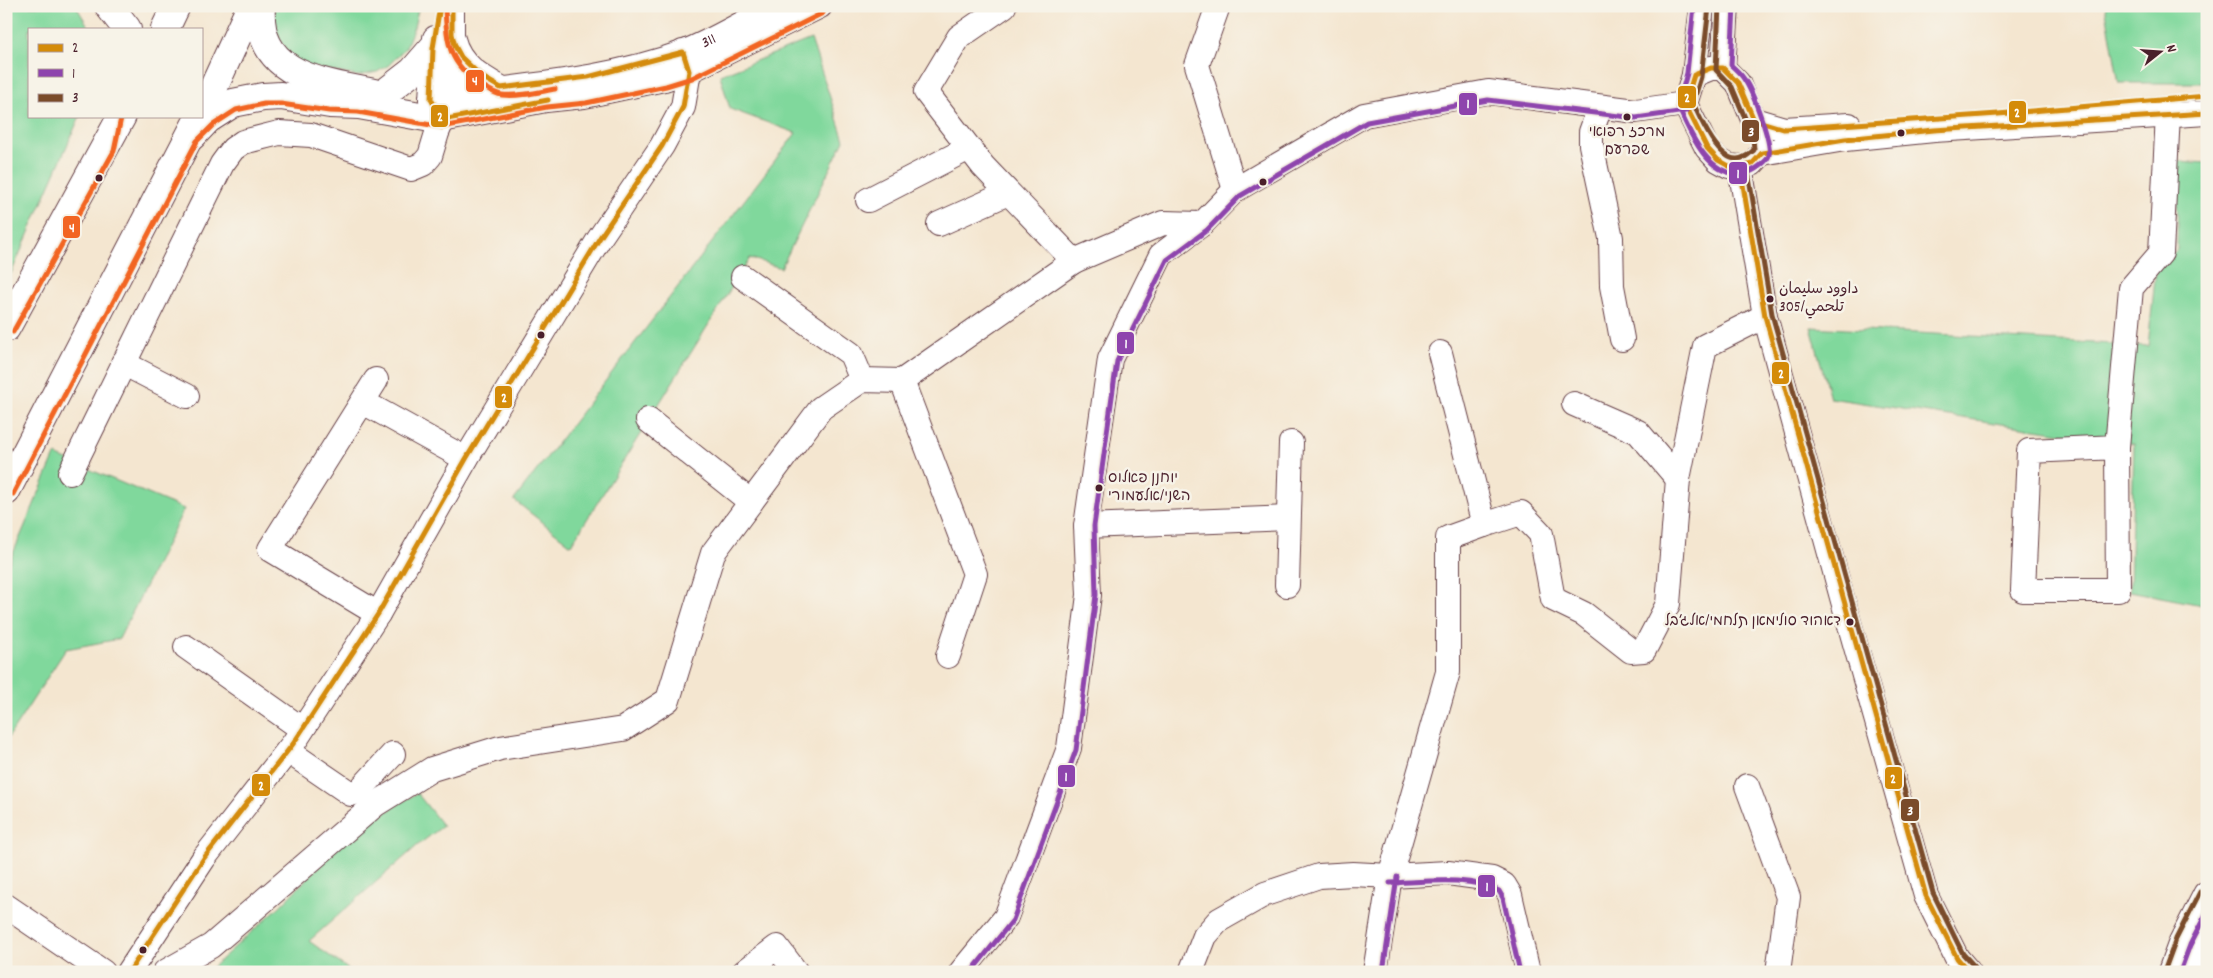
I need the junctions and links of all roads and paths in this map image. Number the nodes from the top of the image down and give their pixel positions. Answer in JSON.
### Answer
{"nodes":[{"id":1,"x":109,"y":6,"type":"edge"},
{"id":2,"x":176,"y":6,"type":"edge"},
{"id":3,"x":251,"y":6,"type":"edge"},
{"id":4,"x":261,"y":6,"type":"edge"},
{"id":5,"x":440,"y":6,"type":"edge"},
{"id":6,"x":452,"y":6,"type":"edge"},
{"id":7,"x":774,"y":6,"type":"edge"},
{"id":8,"x":820,"y":6,"type":"edge"},
{"id":9,"x":1004,"y":6,"type":"edge"},
{"id":10,"x":1218,"y":6,"type":"edge"},
{"id":11,"x":1702,"y":6,"type":"edge"},
{"id":12,"x":1728,"y":6,"type":"edge"},
{"id":13,"x":126,"y":28,"type":"edge"},
{"id":14,"x":165,"y":28,"type":"edge"},
{"id":15,"x":443,"y":41,"type":"junction"},
{"id":16,"x":686,"y":62,"type":"junction"},
{"id":17,"x":1723,"y":68,"type":"junction"},
{"id":18,"x":1694,"y":75,"type":"junction"},
{"id":19,"x":501,"y":88,"type":"junction"},
{"id":20,"x":382,"y":94,"type":"junction"},
{"id":21,"x":2207,"y":96,"type":"edge"},
{"id":22,"x":1685,"y":104,"type":"junction"},
{"id":23,"x":442,"y":105,"type":"junction"},
{"id":24,"x":1600,"y":107,"type":"junction"},
{"id":25,"x":2207,"y":112,"type":"edge"},
{"id":26,"x":202,"y":114,"type":"edge"},
{"id":27,"x":2168,"y":114,"type":"junction"},
{"id":28,"x":114,"y":118,"type":"edge"},
{"id":29,"x":121,"y":118,"type":"edge"},
{"id":30,"x":1754,"y":120,"type":"junction"},
{"id":31,"x":198,"y":123,"type":"edge"},
{"id":32,"x":107,"y":147,"type":"junction"},
{"id":33,"x":969,"y":148,"type":"junction"},
{"id":34,"x":1762,"y":153,"type":"junction"},
{"id":35,"x":1740,"y":167,"type":"junction"},
{"id":36,"x":1235,"y":190,"type":"junction"},
{"id":37,"x":1008,"y":193,"type":"junction"},
{"id":38,"x":868,"y":200,"type":"dead end"},
{"id":39,"x":940,"y":224,"type":"dead end"},
{"id":40,"x":1202,"y":224,"type":"junction"},
{"id":41,"x":1074,"y":261,"type":"junction"},
{"id":42,"x":744,"y":276,"type":"dead end"},
{"id":43,"x":1765,"y":316,"type":"junction"},
{"id":44,"x":6,"y":328,"type":"edge"},
{"id":45,"x":1622,"y":339,"type":"dead end"},
{"id":46,"x":1440,"y":353,"type":"dead end"},
{"id":47,"x":123,"y":363,"type":"junction"},
{"id":48,"x":376,"y":380,"type":"dead end"},
{"id":49,"x":862,"y":380,"type":"junction"},
{"id":50,"x":902,"y":381,"type":"junction"},
{"id":51,"x":187,"y":396,"type":"dead end"},
{"id":52,"x":363,"y":402,"type":"junction"},
{"id":53,"x":1574,"y":404,"type":"dead end"},
{"id":54,"x":648,"y":420,"type":"dead end"},
{"id":55,"x":1291,"y":443,"type":"dead end"},
{"id":56,"x":2117,"y":447,"type":"junction"},
{"id":57,"x":466,"y":459,"type":"junction"},
{"id":58,"x":70,"y":473,"type":"dead end"},
{"id":59,"x":1678,"y":479,"type":"junction"},
{"id":60,"x":6,"y":491,"type":"edge"},
{"id":61,"x":751,"y":502,"type":"junction"},
{"id":62,"x":1288,"y":518,"type":"junction"},
{"id":63,"x":1484,"y":524,"type":"junction"},
{"id":64,"x":1086,"y":526,"type":"junction"},
{"id":65,"x":1286,"y":585,"type":"dead end"},
{"id":66,"x":378,"y":614,"type":"junction"},
{"id":67,"x":186,"y":646,"type":"dead end"},
{"id":68,"x":948,"y":656,"type":"dead end"},
{"id":69,"x":302,"y":729,"type":"junction"},
{"id":70,"x":288,"y":750,"type":"junction"},
{"id":71,"x":393,"y":754,"type":"dead end"},
{"id":72,"x":1747,"y":786,"type":"dead end"},
{"id":73,"x":1390,"y":876,"type":"junction"},
{"id":74,"x":2207,"y":895,"type":"edge"},
{"id":75,"x":6,"y":906,"type":"edge"},
{"id":76,"x":2207,"y":942,"type":"edge"},
{"id":77,"x":103,"y":972,"type":"edge"},
{"id":78,"x":129,"y":972,"type":"edge"},
{"id":79,"x":165,"y":972,"type":"edge"},
{"id":80,"x":744,"y":972,"type":"edge"},
{"id":81,"x":796,"y":972,"type":"edge"},
{"id":82,"x":961,"y":972,"type":"edge"},
{"id":83,"x":1191,"y":972,"type":"edge"},
{"id":84,"x":1374,"y":972,"type":"edge"},
{"id":85,"x":1528,"y":972,"type":"edge"},
{"id":86,"x":1778,"y":972,"type":"edge"},
{"id":87,"x":1969,"y":972,"type":"edge"},
{"id":88,"x":2172,"y":972,"type":"edge"},
{"id":89,"x":2195,"y":972,"type":"edge"}],
"edges":[{"from":1,"to":13,"type":"main road"},
{"from":2,"to":14,"type":"main road"},
{"from":3,"to":26,"type":"main road"},
{"from":4,"to":20,"type":"main road"},
{"from":5,"to":15,"type":"street"},
{"from":6,"to":15,"type":"street"},
{"from":7,"to":16,"type":"street","name":"311"},
{"from":8,"to":16,"type":"street","name":"311"},
{"from":9,"to":33,"type":"street"},
{"from":10,"to":36,"type":"street"},
{"from":11,"to":18,"type":"street"},
{"from":12,"to":17,"type":"street"},
{"from":15,"to":19,"type":"street"},
{"from":15,"to":20,"type":"main road"},
{"from":15,"to":23,"type":"street"},
{"from":16,"to":19,"type":"street","name":"311"},
{"from":16,"to":23,"type":"street","name":"311"},
{"from":16,"to":57,"type":"street"},
{"from":17,"to":18,"type":"street"},
{"from":17,"to":30,"type":"street"},
{"from":18,"to":22,"type":"street"},
{"from":19,"to":23,"type":"street","name":"311"},
{"from":20,"to":23,"type":"main road"},
{"from":21,"to":30,"type":"street"},
{"from":22,"to":24,"type":"street"},
{"from":22,"to":35,"type":"street"},
{"from":23,"to":31,"type":"main road"},
{"from":23,"to":47,"type":"street"},
{"from":24,"to":36,"type":"street"},
{"from":24,"to":45,"type":"street"},
{"from":25,"to":27,"type":"street"},
{"from":27,"to":34,"type":"street"},
{"from":27,"to":56,"type":"street"},
{"from":28,"to":32,"type":"main road"},
{"from":29,"to":32,"type":"main road"},
{"from":30,"to":34,"type":"street"},
{"from":31,"to":60,"type":"main road"},
{"from":32,"to":44,"type":"main road"},
{"from":33,"to":37,"type":"street"},
{"from":33,"to":38,"type":"street"},
{"from":34,"to":35,"type":"street"},
{"from":35,"to":43,"type":"street"},
{"from":36,"to":40,"type":"street"},
{"from":37,"to":39,"type":"street"},
{"from":37,"to":41,"type":"street"},
{"from":40,"to":41,"type":"street"},
{"from":40,"to":64,"type":"street"},
{"from":41,"to":50,"type":"street"},
{"from":42,"to":49,"type":"street"},
{"from":43,"to":59,"type":"street"},
{"from":43,"to":87,"type":"street"},
{"from":46,"to":63,"type":"street"},
{"from":47,"to":51,"type":"street"},
{"from":47,"to":58,"type":"street"},
{"from":48,"to":52,"type":"street"},
{"from":49,"to":50,"type":"street"},
{"from":49,"to":61,"type":"street"},
{"from":50,"to":68,"type":"street"},
{"from":52,"to":57,"type":"street"},
{"from":52,"to":66,"type":"street"},
{"from":53,"to":59,"type":"street"},
{"from":54,"to":61,"type":"street"},
{"from":55,"to":62,"type":"street"},
{"from":56,"to":56,"type":"street"},
{"from":57,"to":66,"type":"street"},
{"from":59,"to":63,"type":"street"},
{"from":61,"to":79,"type":"street"},
{"from":62,"to":64,"type":"street"},
{"from":62,"to":65,"type":"street"},
{"from":63,"to":73,"type":"street"},
{"from":64,"to":82,"type":"street"},
{"from":66,"to":69,"type":"street"},
{"from":67,"to":69,"type":"street"},
{"from":69,"to":70,"type":"street"},
{"from":70,"to":71,"type":"street"},
{"from":70,"to":78,"type":"street"},
{"from":72,"to":86,"type":"street"},
{"from":73,"to":83,"type":"street"},
{"from":73,"to":84,"type":"street"},
{"from":73,"to":85,"type":"street"},
{"from":74,"to":88,"type":"main road"},
{"from":75,"to":77,"type":"street"},
{"from":76,"to":89,"type":"main road"},
{"from":80,"to":81,"type":"street"}]}
